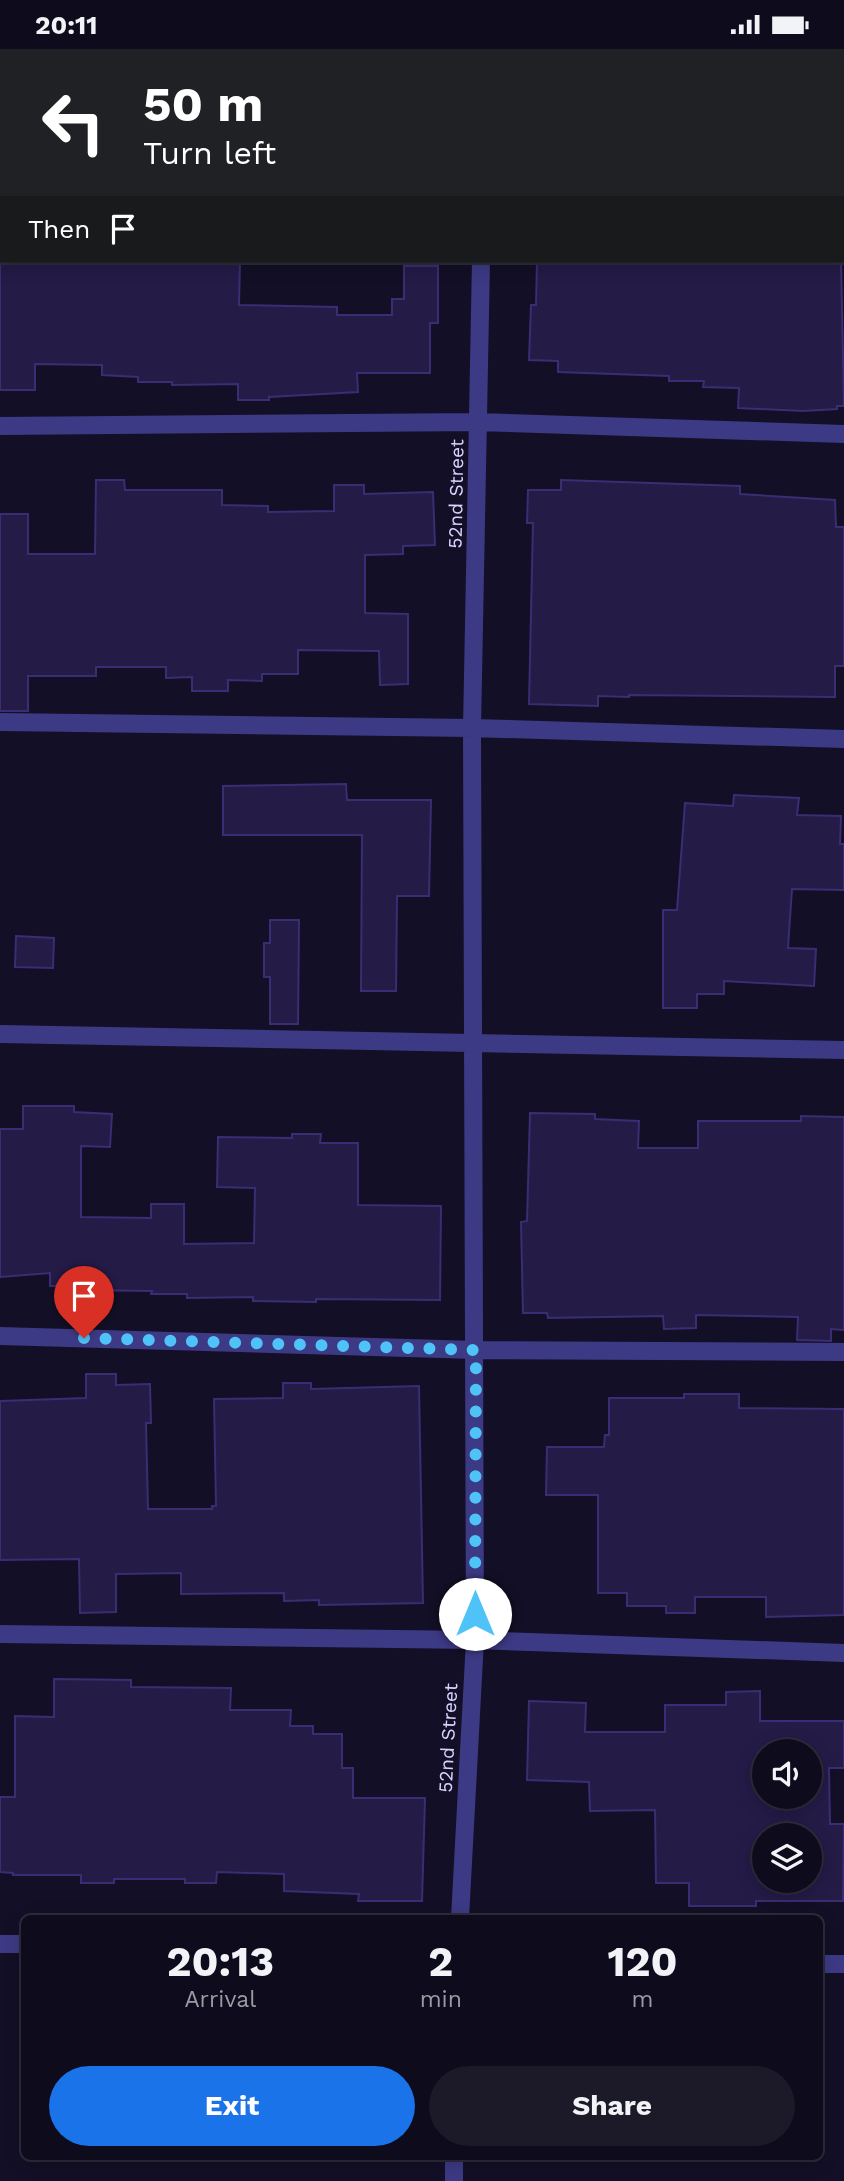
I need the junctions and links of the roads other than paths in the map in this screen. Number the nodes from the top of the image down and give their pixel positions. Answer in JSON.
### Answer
{"nodes":[{"id":1,"x":481,"y":263,"type":"edge"},
{"id":2,"x":478,"y":422,"type":"junction"},
{"id":3,"x":0,"y":426,"type":"edge"},
{"id":4,"x":844,"y":434,"type":"edge"},
{"id":5,"x":0,"y":723,"type":"edge"},
{"id":6,"x":472,"y":728,"type":"junction"},
{"id":7,"x":844,"y":739,"type":"edge"},
{"id":8,"x":0,"y":1034,"type":"edge"},
{"id":9,"x":473,"y":1042,"type":"junction"},
{"id":10,"x":844,"y":1050,"type":"edge"},
{"id":11,"x":0,"y":1336,"type":"edge"},
{"id":12,"x":476,"y":1350,"type":"junction"},
{"id":13,"x":844,"y":1352,"type":"edge"},
{"id":14,"x":0,"y":1634,"type":"edge"},
{"id":15,"x":475,"y":1640,"type":"junction"},
{"id":16,"x":844,"y":1653,"type":"edge"},
{"id":17,"x":460,"y":1915,"type":"edge"},
{"id":18,"x":0,"y":1944,"type":"edge"},
{"id":19,"x":21,"y":1944,"type":"edge"},
{"id":20,"x":823,"y":1964,"type":"edge"},
{"id":21,"x":844,"y":1964,"type":"edge"},
{"id":22,"x":454,"y":2160,"type":"edge"},
{"id":23,"x":454,"y":2181,"type":"edge"}],
"edges":[{"from":1,"to":2,"type":"street","name":"52nd Street"},
{"from":2,"to":3,"type":"street"},
{"from":2,"to":4,"type":"street"},
{"from":2,"to":6,"type":"street","name":"52nd Street"},
{"from":5,"to":6,"type":"street"},
{"from":6,"to":7,"type":"street"},
{"from":6,"to":9,"type":"street","name":"52nd Street"},
{"from":8,"to":9,"type":"street"},
{"from":9,"to":10,"type":"street"},
{"from":9,"to":12,"type":"street","name":"52nd Street"},
{"from":11,"to":12,"type":"street"},
{"from":12,"to":13,"type":"street"},
{"from":12,"to":15,"type":"street","name":"52nd Street"},
{"from":14,"to":15,"type":"street"},
{"from":15,"to":16,"type":"street"},
{"from":15,"to":17,"type":"street","name":"52nd Street"},
{"from":18,"to":19,"type":"street"},
{"from":20,"to":21,"type":"street"},
{"from":22,"to":23,"type":"street"}]}
